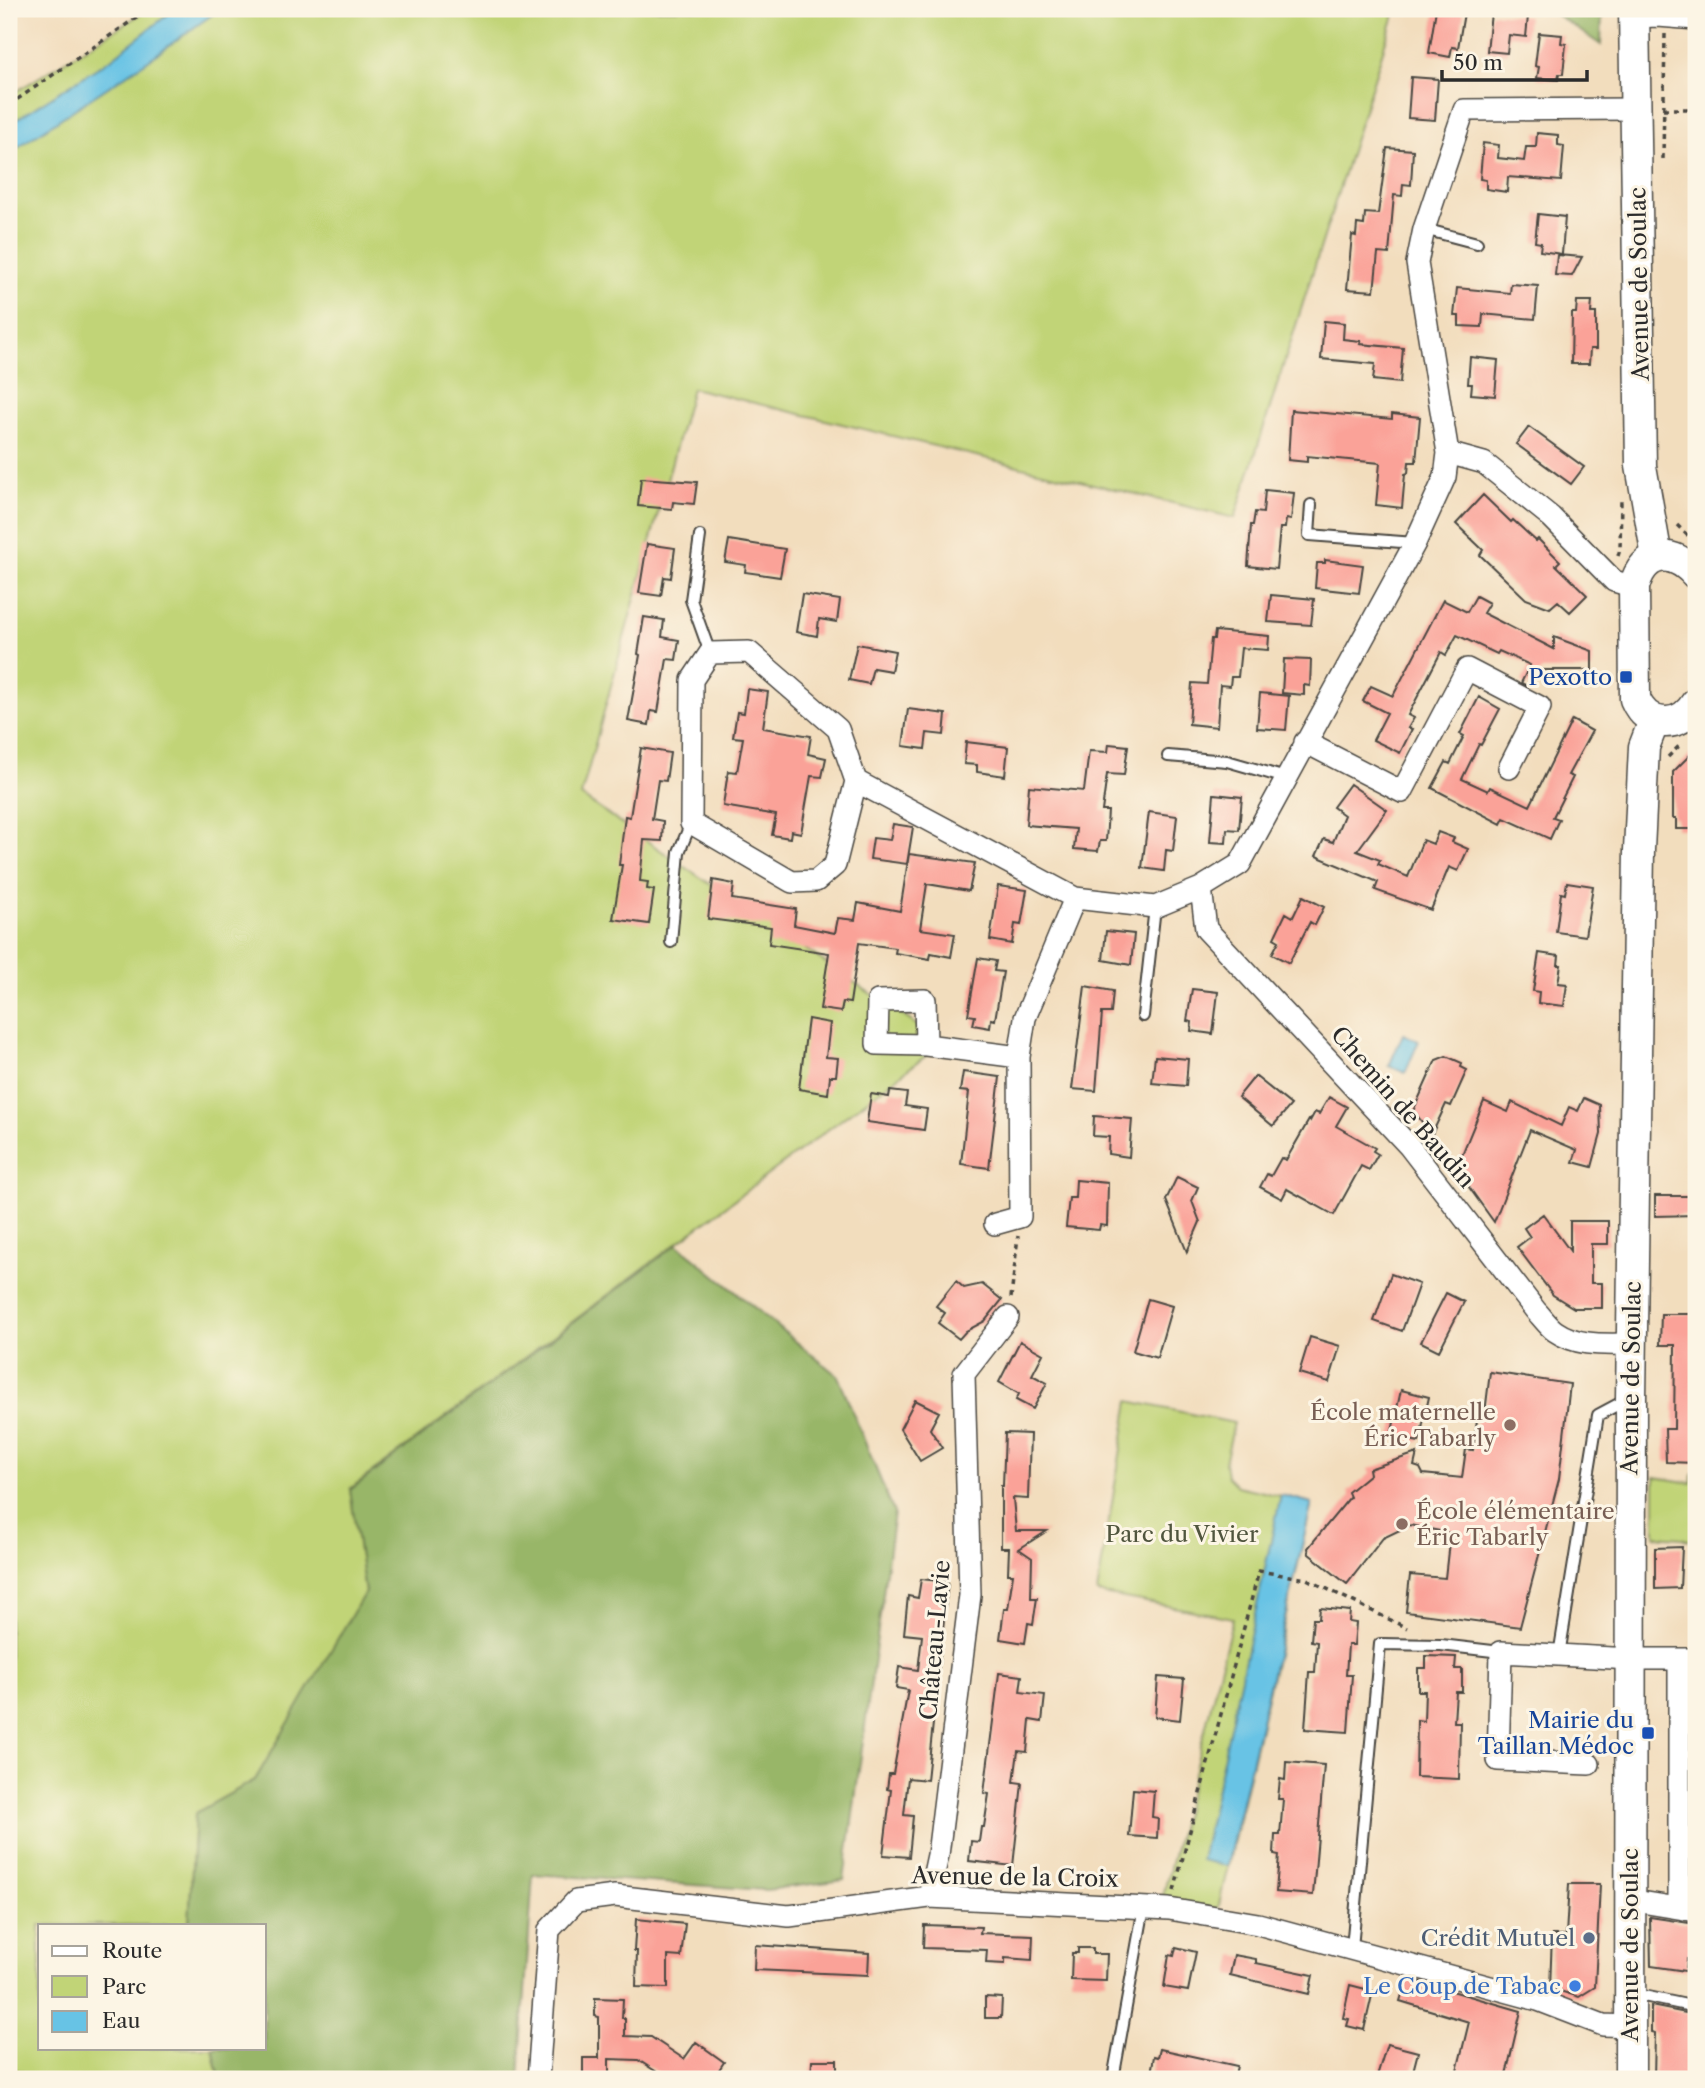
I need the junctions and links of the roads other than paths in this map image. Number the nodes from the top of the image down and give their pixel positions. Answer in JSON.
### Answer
{"nodes":[{"id":1,"x":1634,"y":13,"type":"edge"},
{"id":2,"x":1696,"y":19,"type":"edge"},
{"id":3,"x":1649,"y":109,"type":"junction"},
{"id":4,"x":1424,"y":229,"type":"junction"},
{"id":5,"x":1477,"y":243,"type":"dead end"},
{"id":6,"x":1448,"y":453,"type":"junction"},
{"id":7,"x":1311,"y":505,"type":"dead end"},
{"id":8,"x":700,"y":536,"type":"dead end"},
{"id":9,"x":1415,"y":542,"type":"junction"},
{"id":10,"x":1657,"y":557,"type":"junction"},
{"id":11,"x":1696,"y":574,"type":"edge"},
{"id":12,"x":1633,"y":587,"type":"junction"},
{"id":13,"x":710,"y":653,"type":"junction"},
{"id":14,"x":1694,"y":711,"type":"edge"},
{"id":15,"x":1654,"y":721,"type":"junction"},
{"id":16,"x":1305,"y":742,"type":"junction"},
{"id":17,"x":1168,"y":756,"type":"dead end"},
{"id":18,"x":1509,"y":768,"type":"dead end"},
{"id":19,"x":1286,"y":778,"type":"junction"},
{"id":20,"x":856,"y":781,"type":"junction"},
{"id":21,"x":691,"y":823,"type":"junction"},
{"id":22,"x":1201,"y":888,"type":"junction"},
{"id":23,"x":1075,"y":898,"type":"junction"},
{"id":24,"x":1155,"y":907,"type":"junction"},
{"id":25,"x":671,"y":942,"type":"dead end"},
{"id":26,"x":1143,"y":1016,"type":"dead end"},
{"id":27,"x":926,"y":1045,"type":"dead end"},
{"id":28,"x":1019,"y":1057,"type":"junction"},
{"id":29,"x":995,"y":1224,"type":"dead end"},
{"id":30,"x":1008,"y":1317,"type":"road end"},
{"id":31,"x":1631,"y":1343,"type":"junction"},
{"id":32,"x":1631,"y":1398,"type":"junction"},
{"id":33,"x":1501,"y":1652,"type":"junction"},
{"id":34,"x":1559,"y":1655,"type":"junction"},
{"id":35,"x":1631,"y":1659,"type":"junction"},
{"id":36,"x":1688,"y":1660,"type":"edge"},
{"id":37,"x":1588,"y":1764,"type":"dead end"},
{"id":38,"x":929,"y":1897,"type":"junction"},
{"id":39,"x":1629,"y":1899,"type":"junction"},
{"id":40,"x":1144,"y":1907,"type":"junction"},
{"id":41,"x":1688,"y":1909,"type":"edge"},
{"id":42,"x":1352,"y":1948,"type":"junction"},
{"id":43,"x":1630,"y":1993,"type":"junction"},
{"id":44,"x":1696,"y":2007,"type":"edge"},
{"id":45,"x":1630,"y":2026,"type":"junction"},
{"id":46,"x":538,"y":2079,"type":"edge"},
{"id":47,"x":1113,"y":2079,"type":"edge"},
{"id":48,"x":1630,"y":2079,"type":"edge"}],
"edges":[{"from":1,"to":2,"type":"street"},
{"from":1,"to":3,"type":"main road","name":"Avenue de Soulac"},
{"from":3,"to":4,"type":"street"},
{"from":3,"to":10,"type":"main road","name":"Avenue de Soulac"},
{"from":4,"to":5,"type":"lane"},
{"from":4,"to":6,"type":"street"},
{"from":6,"to":9,"type":"street"},
{"from":6,"to":12,"type":"street"},
{"from":7,"to":9,"type":"lane"},
{"from":8,"to":13,"type":"lane"},
{"from":9,"to":16,"type":"street"},
{"from":10,"to":11,"type":"main road"},
{"from":10,"to":12,"type":"main road"},
{"from":12,"to":15,"type":"main road"},
{"from":13,"to":20,"type":"street"},
{"from":13,"to":21,"type":"street"},
{"from":14,"to":15,"type":"main road"},
{"from":15,"to":31,"type":"main road","name":"Avenue de Soulac"},
{"from":16,"to":18,"type":"street"},
{"from":16,"to":19,"type":"street"},
{"from":17,"to":19,"type":"lane"},
{"from":19,"to":22,"type":"street"},
{"from":20,"to":21,"type":"street"},
{"from":20,"to":23,"type":"street"},
{"from":21,"to":25,"type":"lane"},
{"from":22,"to":24,"type":"street"},
{"from":22,"to":31,"type":"street","name":"Chemin de Baudin"},
{"from":23,"to":24,"type":"street"},
{"from":23,"to":28,"type":"street"},
{"from":24,"to":26,"type":"lane"},
{"from":27,"to":28,"type":"street"},
{"from":28,"to":29,"type":"street"},
{"from":30,"to":38,"type":"street","name":"Château-Lavie"},
{"from":31,"to":32,"type":"main road","name":"Avenue de Soulac"},
{"from":32,"to":34,"type":"lane"},
{"from":32,"to":35,"type":"main road","name":"Avenue de Soulac"},
{"from":33,"to":34,"type":"street"},
{"from":33,"to":37,"type":"street"},
{"from":33,"to":42,"type":"lane"},
{"from":34,"to":35,"type":"street"},
{"from":35,"to":36,"type":"street"},
{"from":35,"to":39,"type":"main road","name":"Avenue de Soulac"},
{"from":36,"to":41,"type":"street"},
{"from":38,"to":40,"type":"street","name":"Avenue de la Croix"},
{"from":38,"to":46,"type":"street","name":"Avenue de la Croix"},
{"from":39,"to":41,"type":"street"},
{"from":39,"to":43,"type":"main road","name":"Avenue de Soulac"},
{"from":40,"to":42,"type":"street","name":"Avenue de la Croix"},
{"from":40,"to":47,"type":"lane"},
{"from":42,"to":45,"type":"street","name":"Avenue de la Croix"},
{"from":43,"to":44,"type":"lane"},
{"from":43,"to":45,"type":"main road","name":"Avenue de Soulac"},
{"from":45,"to":48,"type":"main road","name":"Avenue de Soulac"}]}
